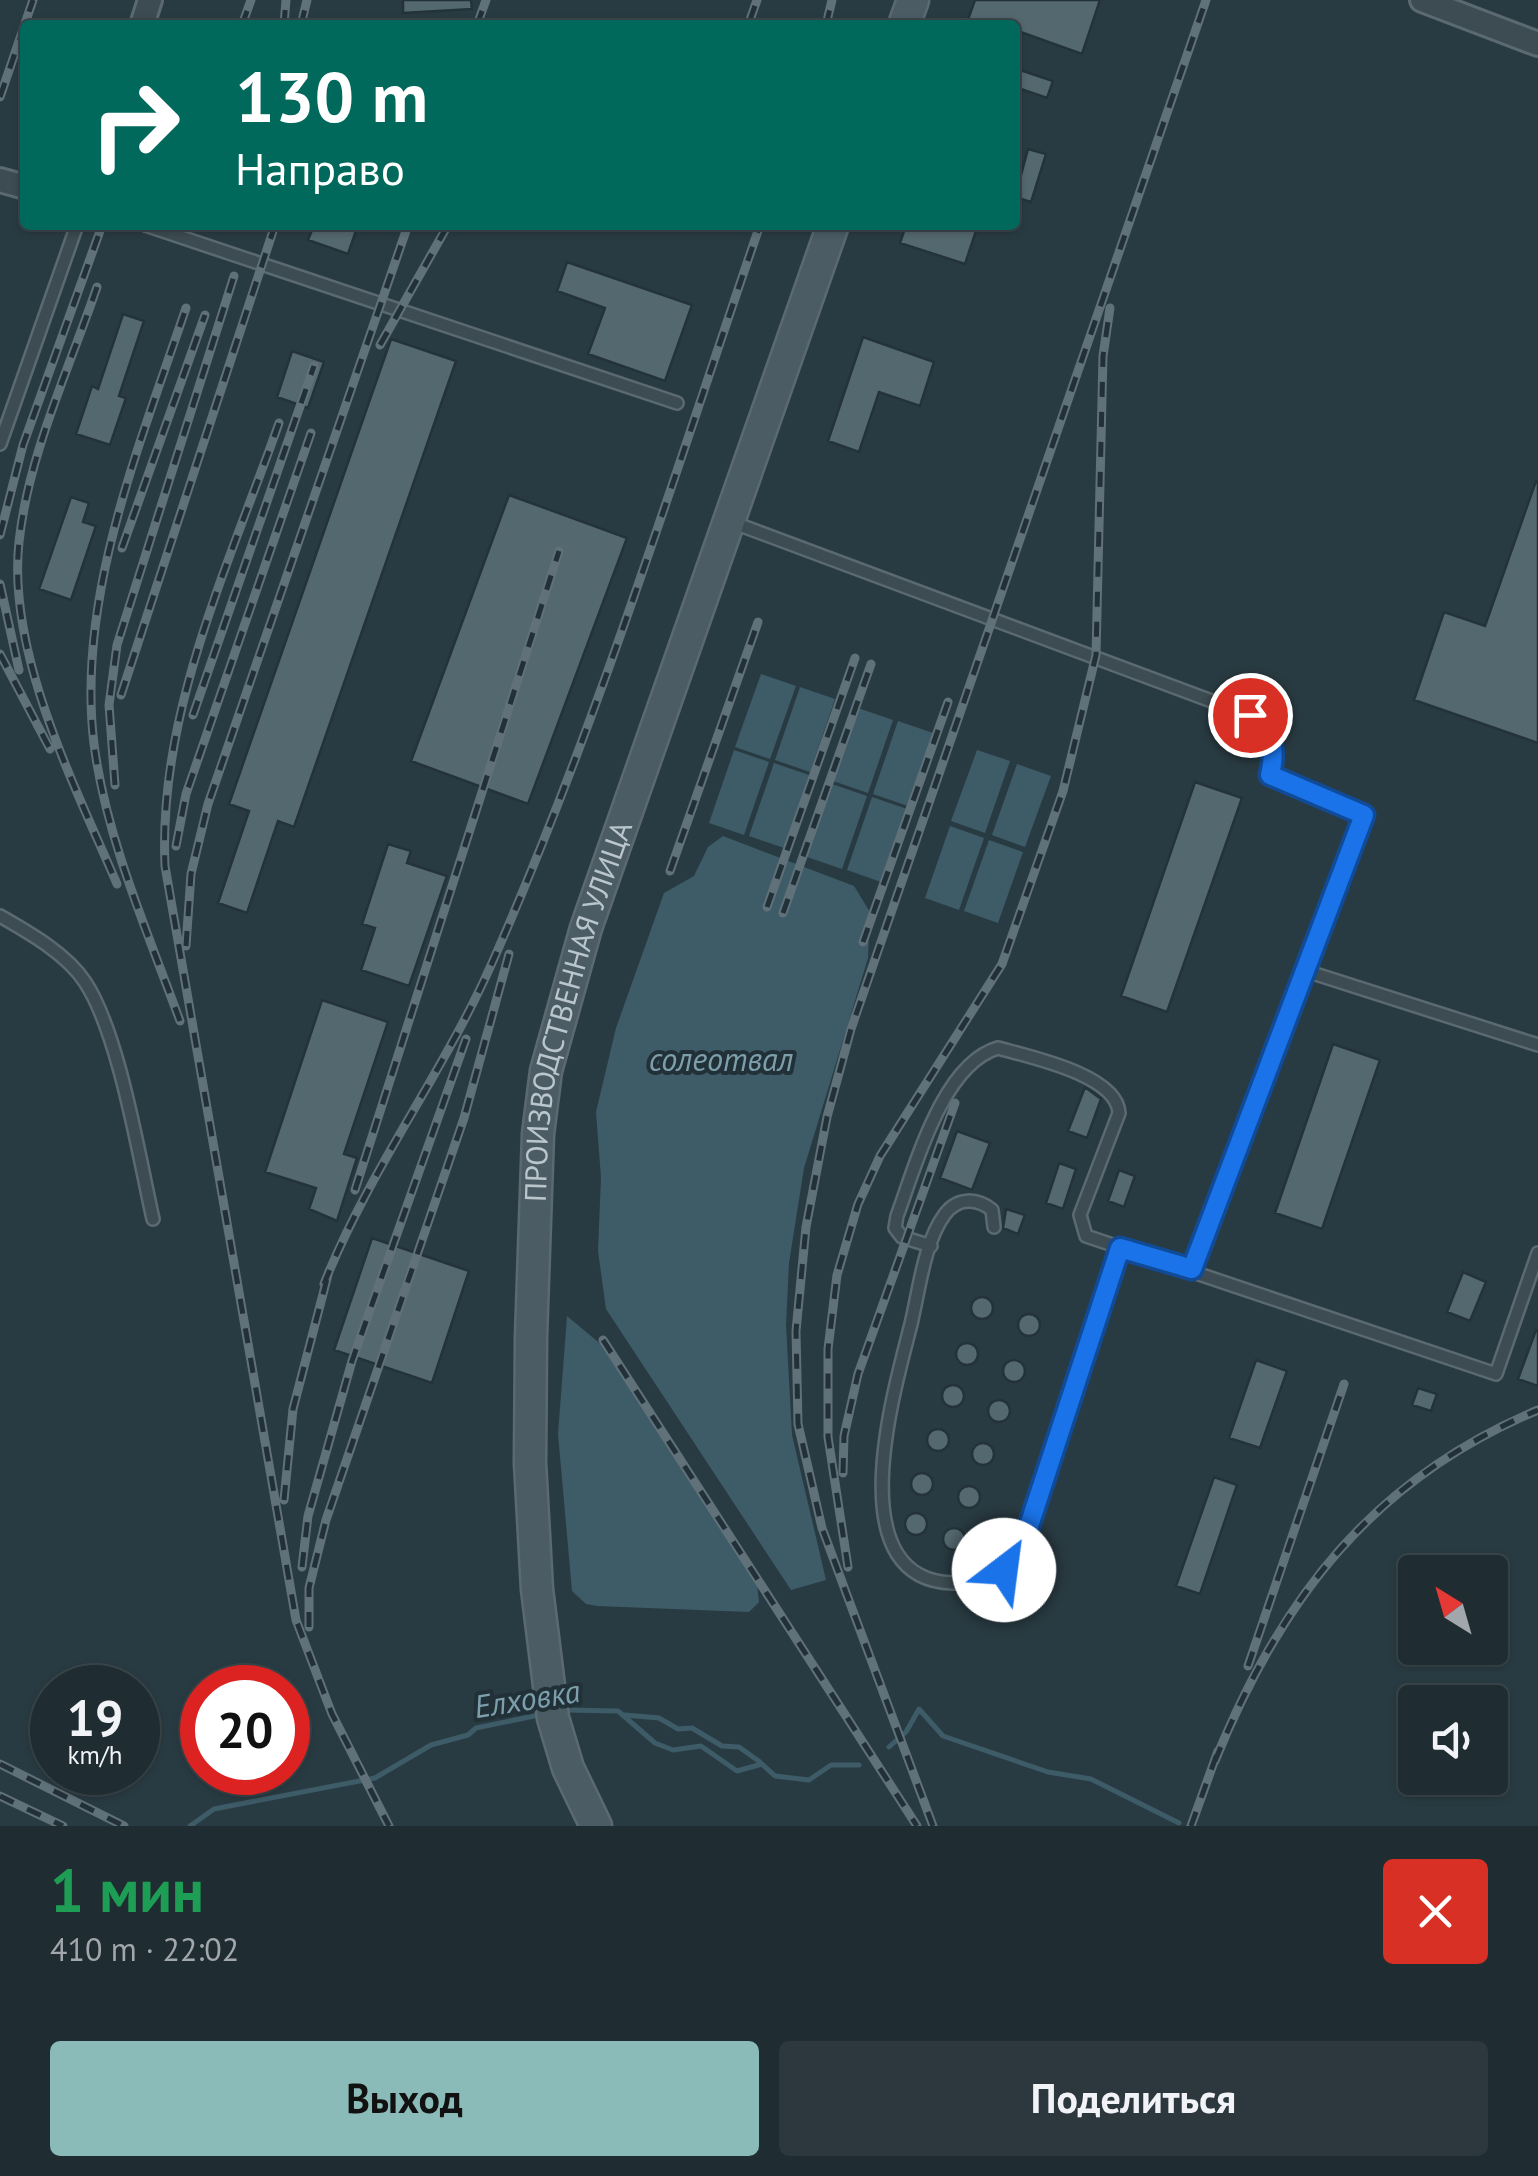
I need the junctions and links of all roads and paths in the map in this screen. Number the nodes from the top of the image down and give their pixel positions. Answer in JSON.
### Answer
{"nodes":[{"id":1,"x":1422,"y":0,"type":"edge"},
{"id":2,"x":1538,"y":44,"type":"edge"},
{"id":3,"x":75,"y":230,"type":"edge"},
{"id":4,"x":161,"y":230,"type":"edge"},
{"id":5,"x":832,"y":230,"type":"edge"},
{"id":6,"x":677,"y":403,"type":"dead end"},
{"id":7,"x":0,"y":444,"type":"edge"},
{"id":8,"x":729,"y":522,"type":"junction"},
{"id":9,"x":0,"y":916,"type":"edge"},
{"id":10,"x":1303,"y":970,"type":"junction"},
{"id":11,"x":1538,"y":1045,"type":"edge"},
{"id":12,"x":152,"y":1219,"type":"dead end"},
{"id":13,"x":994,"y":1228,"type":"dead end"},
{"id":14,"x":931,"y":1246,"type":"junction"},
{"id":15,"x":1120,"y":1248,"type":"junction"},
{"id":16,"x":1538,"y":1253,"type":"edge"},
{"id":17,"x":1192,"y":1269,"type":"junction"},
{"id":18,"x":596,"y":1826,"type":"edge"}],
"edges":[{"from":1,"to":2,"type":"street"},
{"from":3,"to":7,"type":"lane"},
{"from":4,"to":6,"type":"lane"},
{"from":5,"to":8,"type":"main road","name":"ПРОИЗВОДСТВЕННАЯ УЛИЦА"},
{"from":8,"to":10,"type":"lane"},
{"from":8,"to":18,"type":"main road","name":"ПРОИЗВОДСТВЕННАЯ УЛИЦА"},
{"from":9,"to":12,"type":"lane"},
{"from":10,"to":11,"type":"lane"},
{"from":10,"to":17,"type":"lane"},
{"from":13,"to":14,"type":"lane"},
{"from":14,"to":15,"type":"lane"},
{"from":14,"to":15,"type":"lane"},
{"from":15,"to":17,"type":"lane"},
{"from":16,"to":17,"type":"lane"}]}
